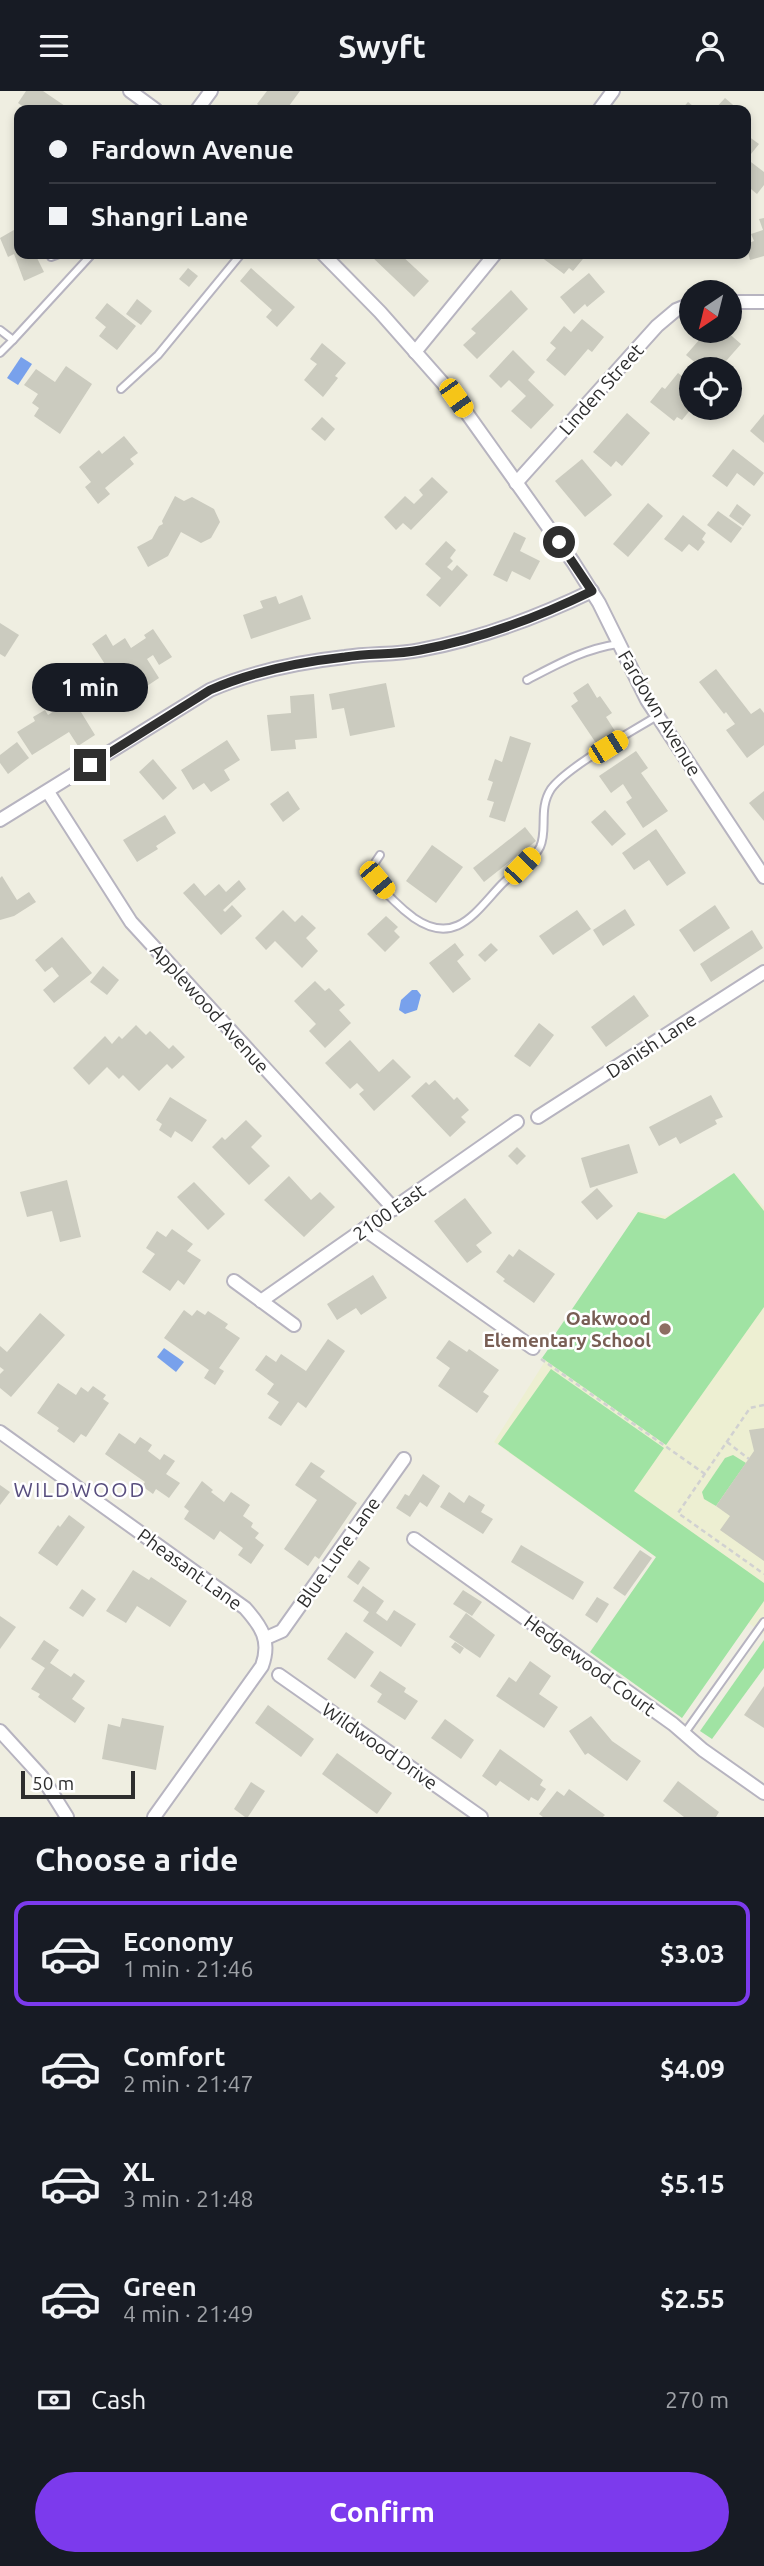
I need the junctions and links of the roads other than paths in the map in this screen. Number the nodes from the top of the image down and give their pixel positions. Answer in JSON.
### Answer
{"nodes":[{"id":1,"x":130,"y":91,"type":"edge"},
{"id":2,"x":149,"y":105,"type":"edge"},
{"id":3,"x":87,"y":259,"type":"edge"},
{"id":4,"x":237,"y":259,"type":"edge"},
{"id":5,"x":328,"y":259,"type":"edge"},
{"id":6,"x":491,"y":259,"type":"edge"},
{"id":7,"x":742,"y":302,"type":"edge"},
{"id":8,"x":764,"y":302,"type":"edge"},
{"id":9,"x":679,"y":309,"type":"edge"},
{"id":10,"x":0,"y":330,"type":"edge"},
{"id":11,"x":13,"y":340,"type":"junction"},
{"id":12,"x":415,"y":352,"type":"junction"},
{"id":13,"x":0,"y":353,"type":"edge"},
{"id":14,"x":121,"y":389,"type":"dead end"},
{"id":15,"x":516,"y":483,"type":"junction"},
{"id":16,"x":592,"y":591,"type":"junction"},
{"id":17,"x":618,"y":644,"type":"junction"},
{"id":18,"x":527,"y":680,"type":"dead end"},
{"id":19,"x":657,"y":716,"type":"junction"},
{"id":20,"x":48,"y":792,"type":"junction"},
{"id":21,"x":0,"y":820,"type":"edge"},
{"id":22,"x":380,"y":855,"type":"dead end"},
{"id":23,"x":764,"y":877,"type":"edge"},
{"id":24,"x":764,"y":972,"type":"edge"},
{"id":25,"x":538,"y":1117,"type":"dead end"},
{"id":26,"x":517,"y":1122,"type":"dead end"},
{"id":27,"x":394,"y":1209,"type":"junction"},
{"id":28,"x":364,"y":1229,"type":"junction"},
{"id":29,"x":234,"y":1282,"type":"dead end"},
{"id":30,"x":261,"y":1301,"type":"junction"},
{"id":31,"x":294,"y":1325,"type":"dead end"},
{"id":32,"x":536,"y":1353,"type":"road end"},
{"id":33,"x":0,"y":1432,"type":"edge"},
{"id":34,"x":404,"y":1459,"type":"dead end"},
{"id":35,"x":414,"y":1539,"type":"dead end"},
{"id":36,"x":764,"y":1622,"type":"edge"},
{"id":37,"x":266,"y":1638,"type":"junction"},
{"id":38,"x":279,"y":1675,"type":"dead end"},
{"id":39,"x":0,"y":1731,"type":"edge"},
{"id":40,"x":684,"y":1734,"type":"junction"},
{"id":41,"x":764,"y":1793,"type":"edge"},
{"id":42,"x":67,"y":1817,"type":"edge"},
{"id":43,"x":154,"y":1817,"type":"edge"},
{"id":44,"x":481,"y":1817,"type":"edge"}],
"edges":[{"from":1,"to":2,"type":"street"},
{"from":3,"to":11,"type":"lane"},
{"from":4,"to":14,"type":"lane"},
{"from":5,"to":12,"type":"street","name":"Fardown Avenue"},
{"from":6,"to":12,"type":"street"},
{"from":7,"to":8,"type":"street"},
{"from":9,"to":15,"type":"street","name":"Linden Street"},
{"from":10,"to":11,"type":"lane"},
{"from":11,"to":13,"type":"lane"},
{"from":12,"to":15,"type":"street","name":"Fardown Avenue"},
{"from":15,"to":16,"type":"street","name":"Fardown Avenue"},
{"from":16,"to":17,"type":"street","name":"Fardown Avenue"},
{"from":16,"to":20,"type":"street"},
{"from":17,"to":18,"type":"lane"},
{"from":17,"to":19,"type":"street","name":"Fardown Avenue"},
{"from":19,"to":22,"type":"lane"},
{"from":19,"to":23,"type":"street","name":"Fardown Avenue"},
{"from":20,"to":21,"type":"street"},
{"from":20,"to":27,"type":"street","name":"Applewood Avenue"},
{"from":24,"to":25,"type":"street","name":"Danish Lane"},
{"from":26,"to":27,"type":"street","name":"2100 East"},
{"from":27,"to":28,"type":"street","name":"2100 East"},
{"from":28,"to":30,"type":"street","name":"2100 East"},
{"from":28,"to":32,"type":"street"},
{"from":29,"to":30,"type":"street"},
{"from":30,"to":31,"type":"street"},
{"from":33,"to":37,"type":"street","name":"Pheasant Lane"},
{"from":34,"to":37,"type":"street","name":"Blue Lune Lane"},
{"from":35,"to":40,"type":"street","name":"Hedgewood Court"},
{"from":36,"to":40,"type":"lane"},
{"from":37,"to":43,"type":"street"},
{"from":38,"to":44,"type":"street","name":"Wildwood Drive"},
{"from":39,"to":42,"type":"street"},
{"from":40,"to":41,"type":"street","name":"Hedgewood Court"}]}
